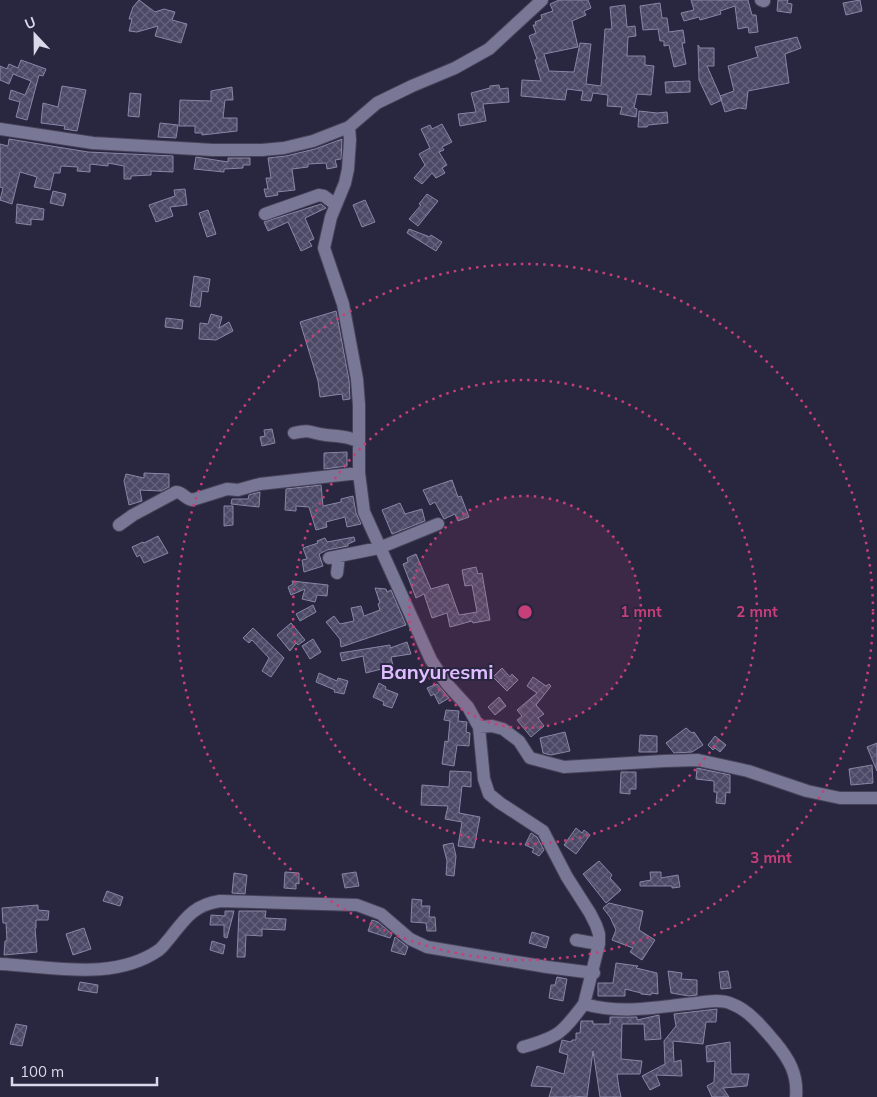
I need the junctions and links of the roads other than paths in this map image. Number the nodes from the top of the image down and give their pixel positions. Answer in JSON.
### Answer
{"nodes":[{"id":1,"x":542,"y":0,"type":"edge"},
{"id":2,"x":348,"y":128,"type":"junction"},
{"id":3,"x":0,"y":129,"type":"edge"},
{"id":4,"x":336,"y":205,"type":"junction"},
{"id":5,"x":265,"y":214,"type":"dead end"},
{"id":6,"x":294,"y":433,"type":"dead end"},
{"id":7,"x":358,"y":441,"type":"junction"},
{"id":8,"x":358,"y":473,"type":"junction"},
{"id":9,"x":438,"y":524,"type":"dead end"},
{"id":10,"x":119,"y":526,"type":"dead end"},
{"id":11,"x":380,"y":548,"type":"junction"},
{"id":12,"x":337,"y":573,"type":"dead end"},
{"id":13,"x":479,"y":727,"type":"junction"},
{"id":14,"x":877,"y":798,"type":"edge"},
{"id":15,"x":576,"y":940,"type":"dead end"},
{"id":16,"x":599,"y":944,"type":"junction"},
{"id":17,"x":0,"y":964,"type":"edge"},
{"id":18,"x":594,"y":972,"type":"junction"},
{"id":19,"x":584,"y":1004,"type":"junction"},
{"id":20,"x":523,"y":1047,"type":"dead end"},
{"id":21,"x":796,"y":1097,"type":"edge"}],
"edges":[{"from":1,"to":2,"type":"street"},
{"from":2,"to":3,"type":"street"},
{"from":2,"to":4,"type":"street"},
{"from":4,"to":5,"type":"street"},
{"from":4,"to":7,"type":"street"},
{"from":6,"to":7,"type":"street"},
{"from":7,"to":8,"type":"street"},
{"from":8,"to":10,"type":"street"},
{"from":8,"to":11,"type":"street"},
{"from":9,"to":11,"type":"street"},
{"from":11,"to":12,"type":"street"},
{"from":11,"to":13,"type":"street"},
{"from":13,"to":14,"type":"street"},
{"from":13,"to":16,"type":"street"},
{"from":15,"to":16,"type":"street"},
{"from":16,"to":18,"type":"street"},
{"from":17,"to":18,"type":"street"},
{"from":18,"to":19,"type":"street"},
{"from":19,"to":20,"type":"street"},
{"from":19,"to":21,"type":"street"}]}
